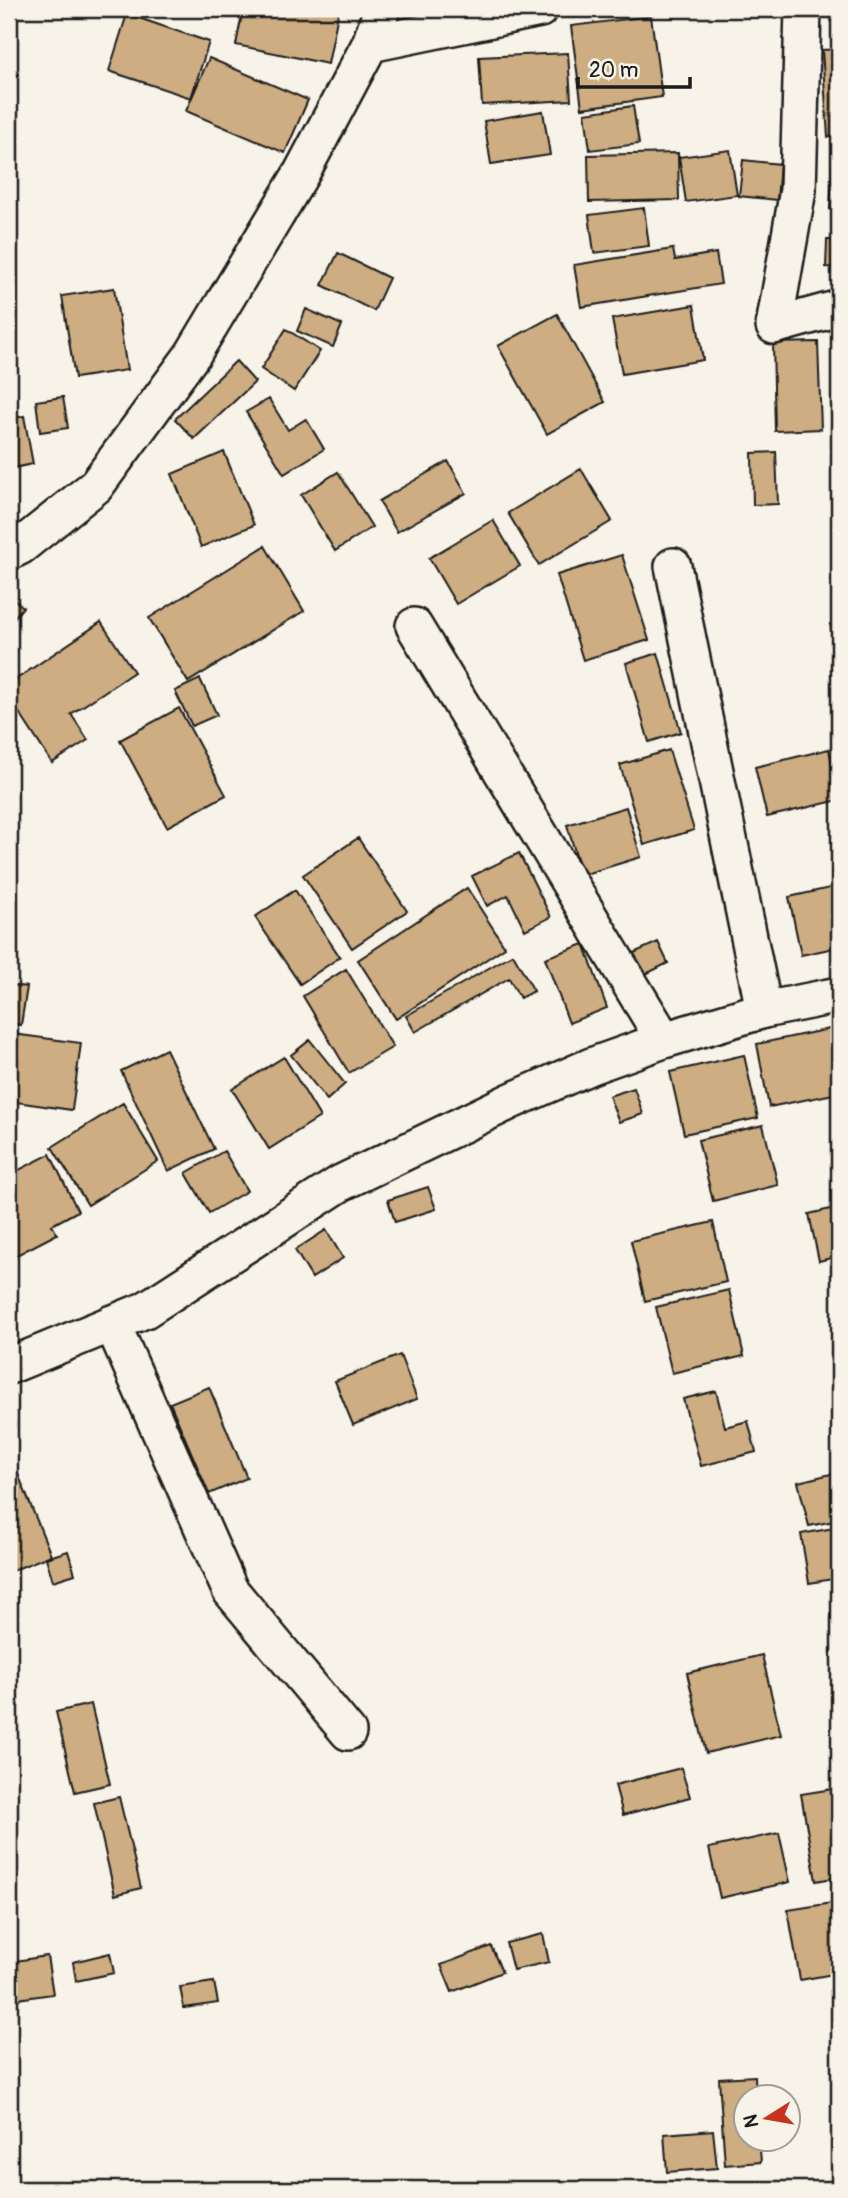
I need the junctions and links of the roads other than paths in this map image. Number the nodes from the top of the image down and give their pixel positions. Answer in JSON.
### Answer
{"nodes":[{"id":1,"x":382,"y":9,"type":"edge"},
{"id":2,"x":540,"y":9,"type":"edge"},
{"id":3,"x":803,"y":9,"type":"edge"},
{"id":4,"x":450,"y":17,"type":"edge"},
{"id":5,"x":370,"y":44,"type":"junction"},
{"id":6,"x":839,"y":308,"type":"edge"},
{"id":7,"x":9,"y":552,"type":"edge"},
{"id":8,"x":673,"y":566,"type":"dead end"},
{"id":9,"x":414,"y":626,"type":"dead end"},
{"id":10,"x":839,"y":995,"type":"edge"},
{"id":11,"x":764,"y":1010,"type":"junction"},
{"id":12,"x":664,"y":1040,"type":"junction"},
{"id":13,"x":111,"y":1323,"type":"junction"},
{"id":14,"x":9,"y":1366,"type":"edge"},
{"id":15,"x":348,"y":1732,"type":"dead end"}],
"edges":[{"from":1,"to":5,"type":"street"},
{"from":2,"to":4,"type":"street"},
{"from":3,"to":6,"type":"street"},
{"from":4,"to":5,"type":"street"},
{"from":5,"to":7,"type":"street"},
{"from":8,"to":11,"type":"street"},
{"from":9,"to":12,"type":"street"},
{"from":10,"to":11,"type":"street"},
{"from":11,"to":12,"type":"street"},
{"from":12,"to":13,"type":"street"},
{"from":13,"to":14,"type":"street"},
{"from":13,"to":15,"type":"street"}]}
